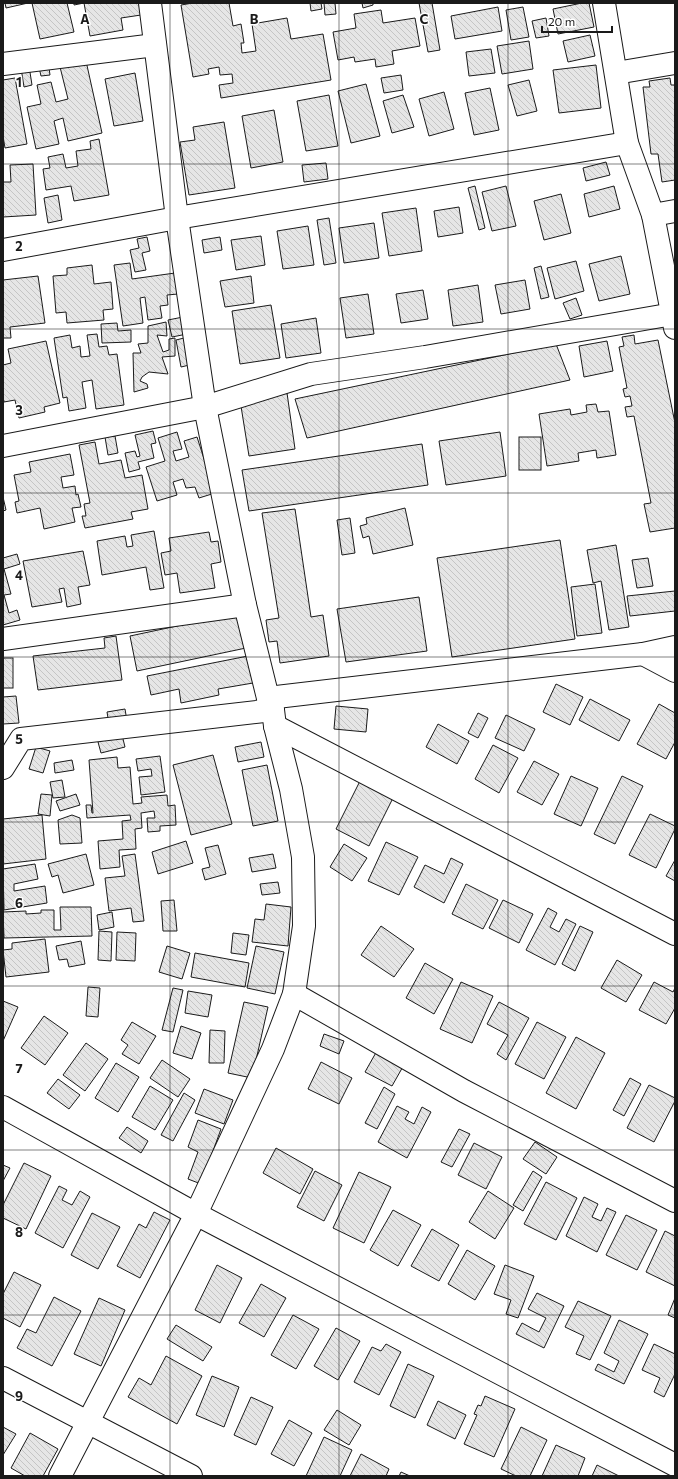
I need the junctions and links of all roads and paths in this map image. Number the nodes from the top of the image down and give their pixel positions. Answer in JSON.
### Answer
{"nodes":[{"id":1,"x":150,"y":3,"type":"edge"},
{"id":2,"x":604,"y":3,"type":"edge"},
{"id":3,"x":155,"y":45,"type":"junction"},
{"id":4,"x":675,"y":63,"type":"edge"},
{"id":5,"x":3,"y":64,"type":"edge"},
{"id":6,"x":616,"y":73,"type":"junction"},
{"id":7,"x":627,"y":143,"type":"junction"},
{"id":8,"x":675,"y":211,"type":"edge"},
{"id":9,"x":652,"y":215,"type":"junction"},
{"id":10,"x":177,"y":218,"type":"junction"},
{"id":11,"x":3,"y":250,"type":"edge"},
{"id":12,"x":674,"y":322,"type":"edge"},
{"id":13,"x":205,"y":407,"type":"junction"},
{"id":14,"x":3,"y":446,"type":"edge"},
{"id":15,"x":245,"y":605,"type":"junction"},
{"id":16,"x":3,"y":639,"type":"edge"},
{"id":17,"x":675,"y":648,"type":"edge"},
{"id":18,"x":644,"y":654,"type":"junction"},
{"id":19,"x":675,"y":671,"type":"edge"},
{"id":20,"x":272,"y":711,"type":"junction"},
{"id":21,"x":3,"y":768,"type":"edge"},
{"id":22,"x":675,"y":934,"type":"edge"},
{"id":23,"x":294,"y":994,"type":"junction"},
{"id":24,"x":3,"y":1107,"type":"edge"},
{"id":25,"x":675,"y":1201,"type":"edge"},
{"id":26,"x":196,"y":1214,"type":"junction"},
{"id":27,"x":3,"y":1378,"type":"edge"},
{"id":28,"x":88,"y":1423,"type":"junction"},
{"id":29,"x":675,"y":1465,"type":"edge"},
{"id":30,"x":60,"y":1476,"type":"edge"},
{"id":31,"x":191,"y":1476,"type":"edge"}],
"edges":[{"from":1,"to":3,"type":"street"},
{"from":2,"to":6,"type":"street"},
{"from":3,"to":5,"type":"street"},
{"from":3,"to":10,"type":"street"},
{"from":4,"to":6,"type":"street"},
{"from":6,"to":7,"type":"street"},
{"from":7,"to":9,"type":"street"},
{"from":7,"to":10,"type":"street"},
{"from":8,"to":9,"type":"street"},
{"from":9,"to":12,"type":"street"},
{"from":10,"to":11,"type":"street"},
{"from":10,"to":13,"type":"street"},
{"from":12,"to":13,"type":"street"},
{"from":13,"to":14,"type":"street"},
{"from":13,"to":15,"type":"street"},
{"from":15,"to":16,"type":"street"},
{"from":15,"to":20,"type":"street"},
{"from":17,"to":18,"type":"street"},
{"from":18,"to":19,"type":"street"},
{"from":18,"to":20,"type":"street"},
{"from":20,"to":21,"type":"street"},
{"from":20,"to":22,"type":"street"},
{"from":20,"to":23,"type":"street"},
{"from":23,"to":25,"type":"street"},
{"from":23,"to":26,"type":"street"},
{"from":24,"to":26,"type":"street"},
{"from":26,"to":28,"type":"street"},
{"from":26,"to":29,"type":"street"},
{"from":27,"to":28,"type":"street"},
{"from":28,"to":30,"type":"street"},
{"from":28,"to":31,"type":"street"}]}
